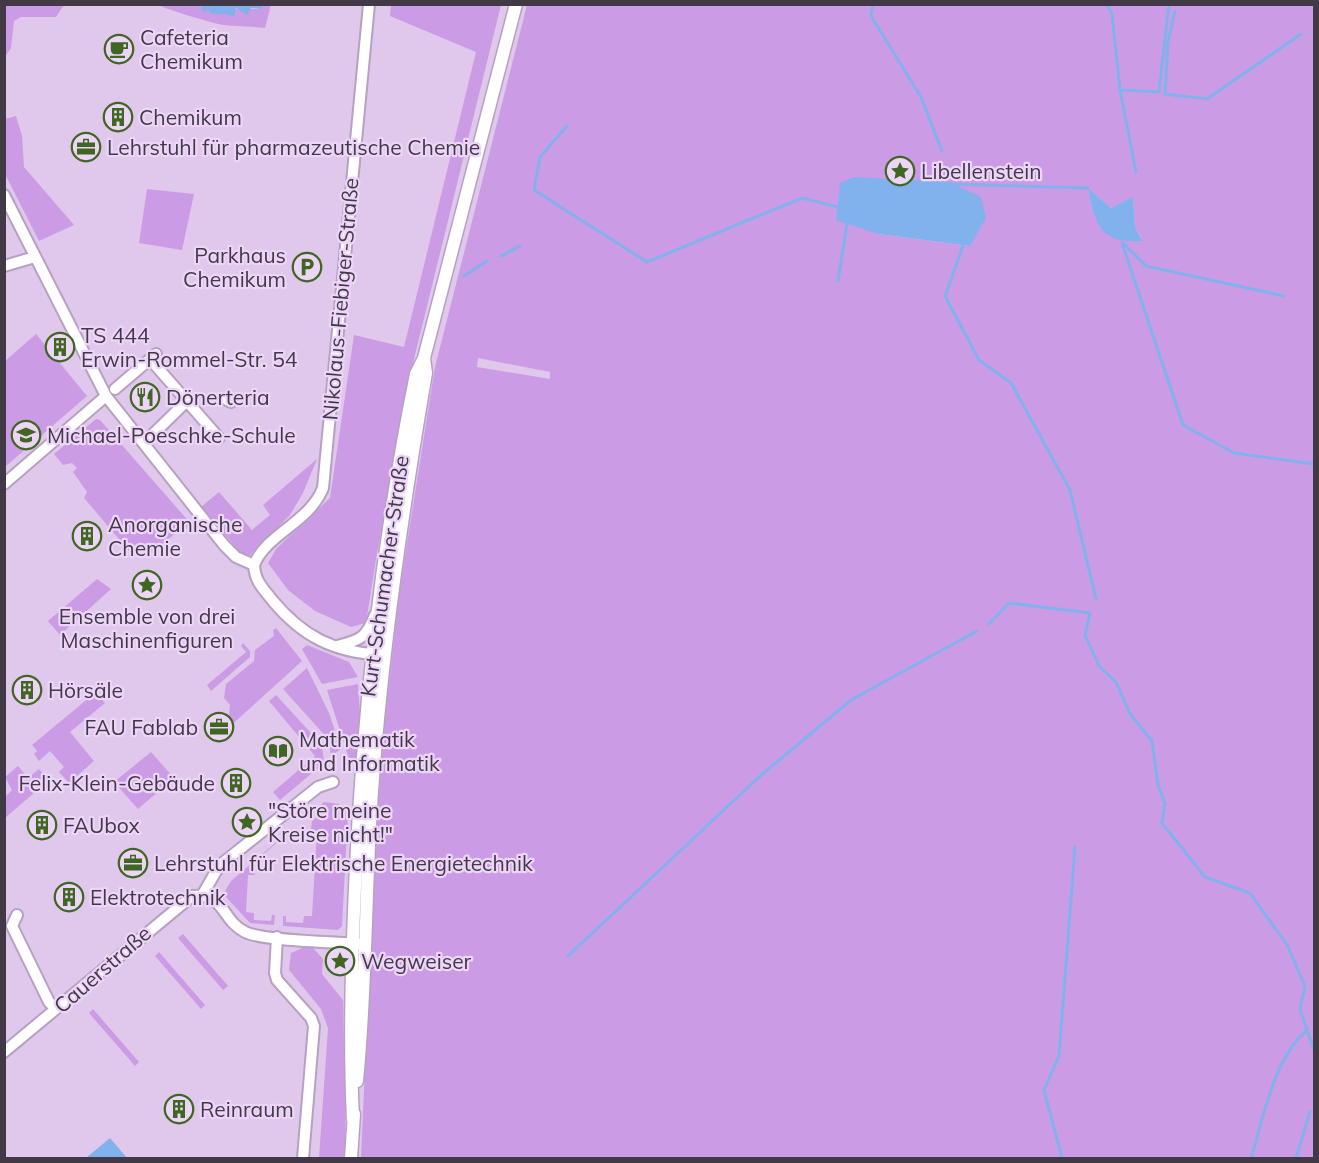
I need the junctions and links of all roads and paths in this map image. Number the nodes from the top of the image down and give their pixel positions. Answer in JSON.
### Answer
{"nodes":[{"id":1,"x":369,"y":4,"type":"edge"},
{"id":2,"x":516,"y":4,"type":"edge"},
{"id":3,"x":4,"y":195,"type":"edge"},
{"id":4,"x":35,"y":256,"type":"junction"},
{"id":5,"x":4,"y":266,"type":"edge"},
{"id":6,"x":424,"y":358,"type":"junction"},
{"id":7,"x":114,"y":389,"type":"junction"},
{"id":8,"x":185,"y":396,"type":"junction"},
{"id":9,"x":218,"y":437,"type":"dead end"},
{"id":10,"x":147,"y":440,"type":"dead end"},
{"id":11,"x":4,"y":484,"type":"edge"},
{"id":12,"x":254,"y":565,"type":"junction"},
{"id":13,"x":377,"y":608,"type":"junction"},
{"id":14,"x":334,"y":646,"type":"junction"},
{"id":15,"x":372,"y":654,"type":"junction"},
{"id":16,"x":385,"y":655,"type":"junction"},
{"id":17,"x":333,"y":782,"type":"dead end"},
{"id":18,"x":203,"y":894,"type":"junction"},
{"id":19,"x":17,"y":915,"type":"dead end"},
{"id":20,"x":277,"y":937,"type":"junction"},
{"id":21,"x":358,"y":944,"type":"junction"},
{"id":22,"x":56,"y":1009,"type":"junction"},
{"id":23,"x":4,"y":1052,"type":"edge"},
{"id":24,"x":303,"y":1158,"type":"edge"},
{"id":25,"x":351,"y":1158,"type":"edge"}],
"edges":[{"from":1,"to":12,"type":"street","name":"Nikolaus-Fiebiger-Straße"},
{"from":2,"to":6,"type":"main road","name":"Kurt-Schumacher-Straße"},
{"from":3,"to":4,"type":"street"},
{"from":4,"to":5,"type":"street"},
{"from":4,"to":7,"type":"street"},
{"from":6,"to":13,"type":"main road","name":"Kurt-Schumacher-Straße"},
{"from":6,"to":16,"type":"main road","name":"Kurt-Schumacher-Straße"},
{"from":7,"to":8,"type":"street"},
{"from":7,"to":11,"type":"street"},
{"from":7,"to":12,"type":"street"},
{"from":8,"to":9,"type":"street"},
{"from":8,"to":10,"type":"street"},
{"from":12,"to":14,"type":"street"},
{"from":13,"to":14,"type":"street"},
{"from":13,"to":15,"type":"main road","name":"Kurt-Schumacher-Straße"},
{"from":14,"to":15,"type":"street"},
{"from":15,"to":16,"type":"street"},
{"from":15,"to":21,"type":"main road","name":"Kurt-Schumacher-Straße"},
{"from":16,"to":21,"type":"main road","name":"Kurt-Schumacher-Straße"},
{"from":17,"to":18,"type":"street"},
{"from":18,"to":20,"type":"street"},
{"from":18,"to":22,"type":"street","name":"Cauerstraße"},
{"from":19,"to":22,"type":"street"},
{"from":20,"to":21,"type":"street"},
{"from":20,"to":24,"type":"street"},
{"from":21,"to":25,"type":"main road","name":"Kurt-Schumacher-Straße"},
{"from":22,"to":23,"type":"street","name":"Cauerstraße"}]}
